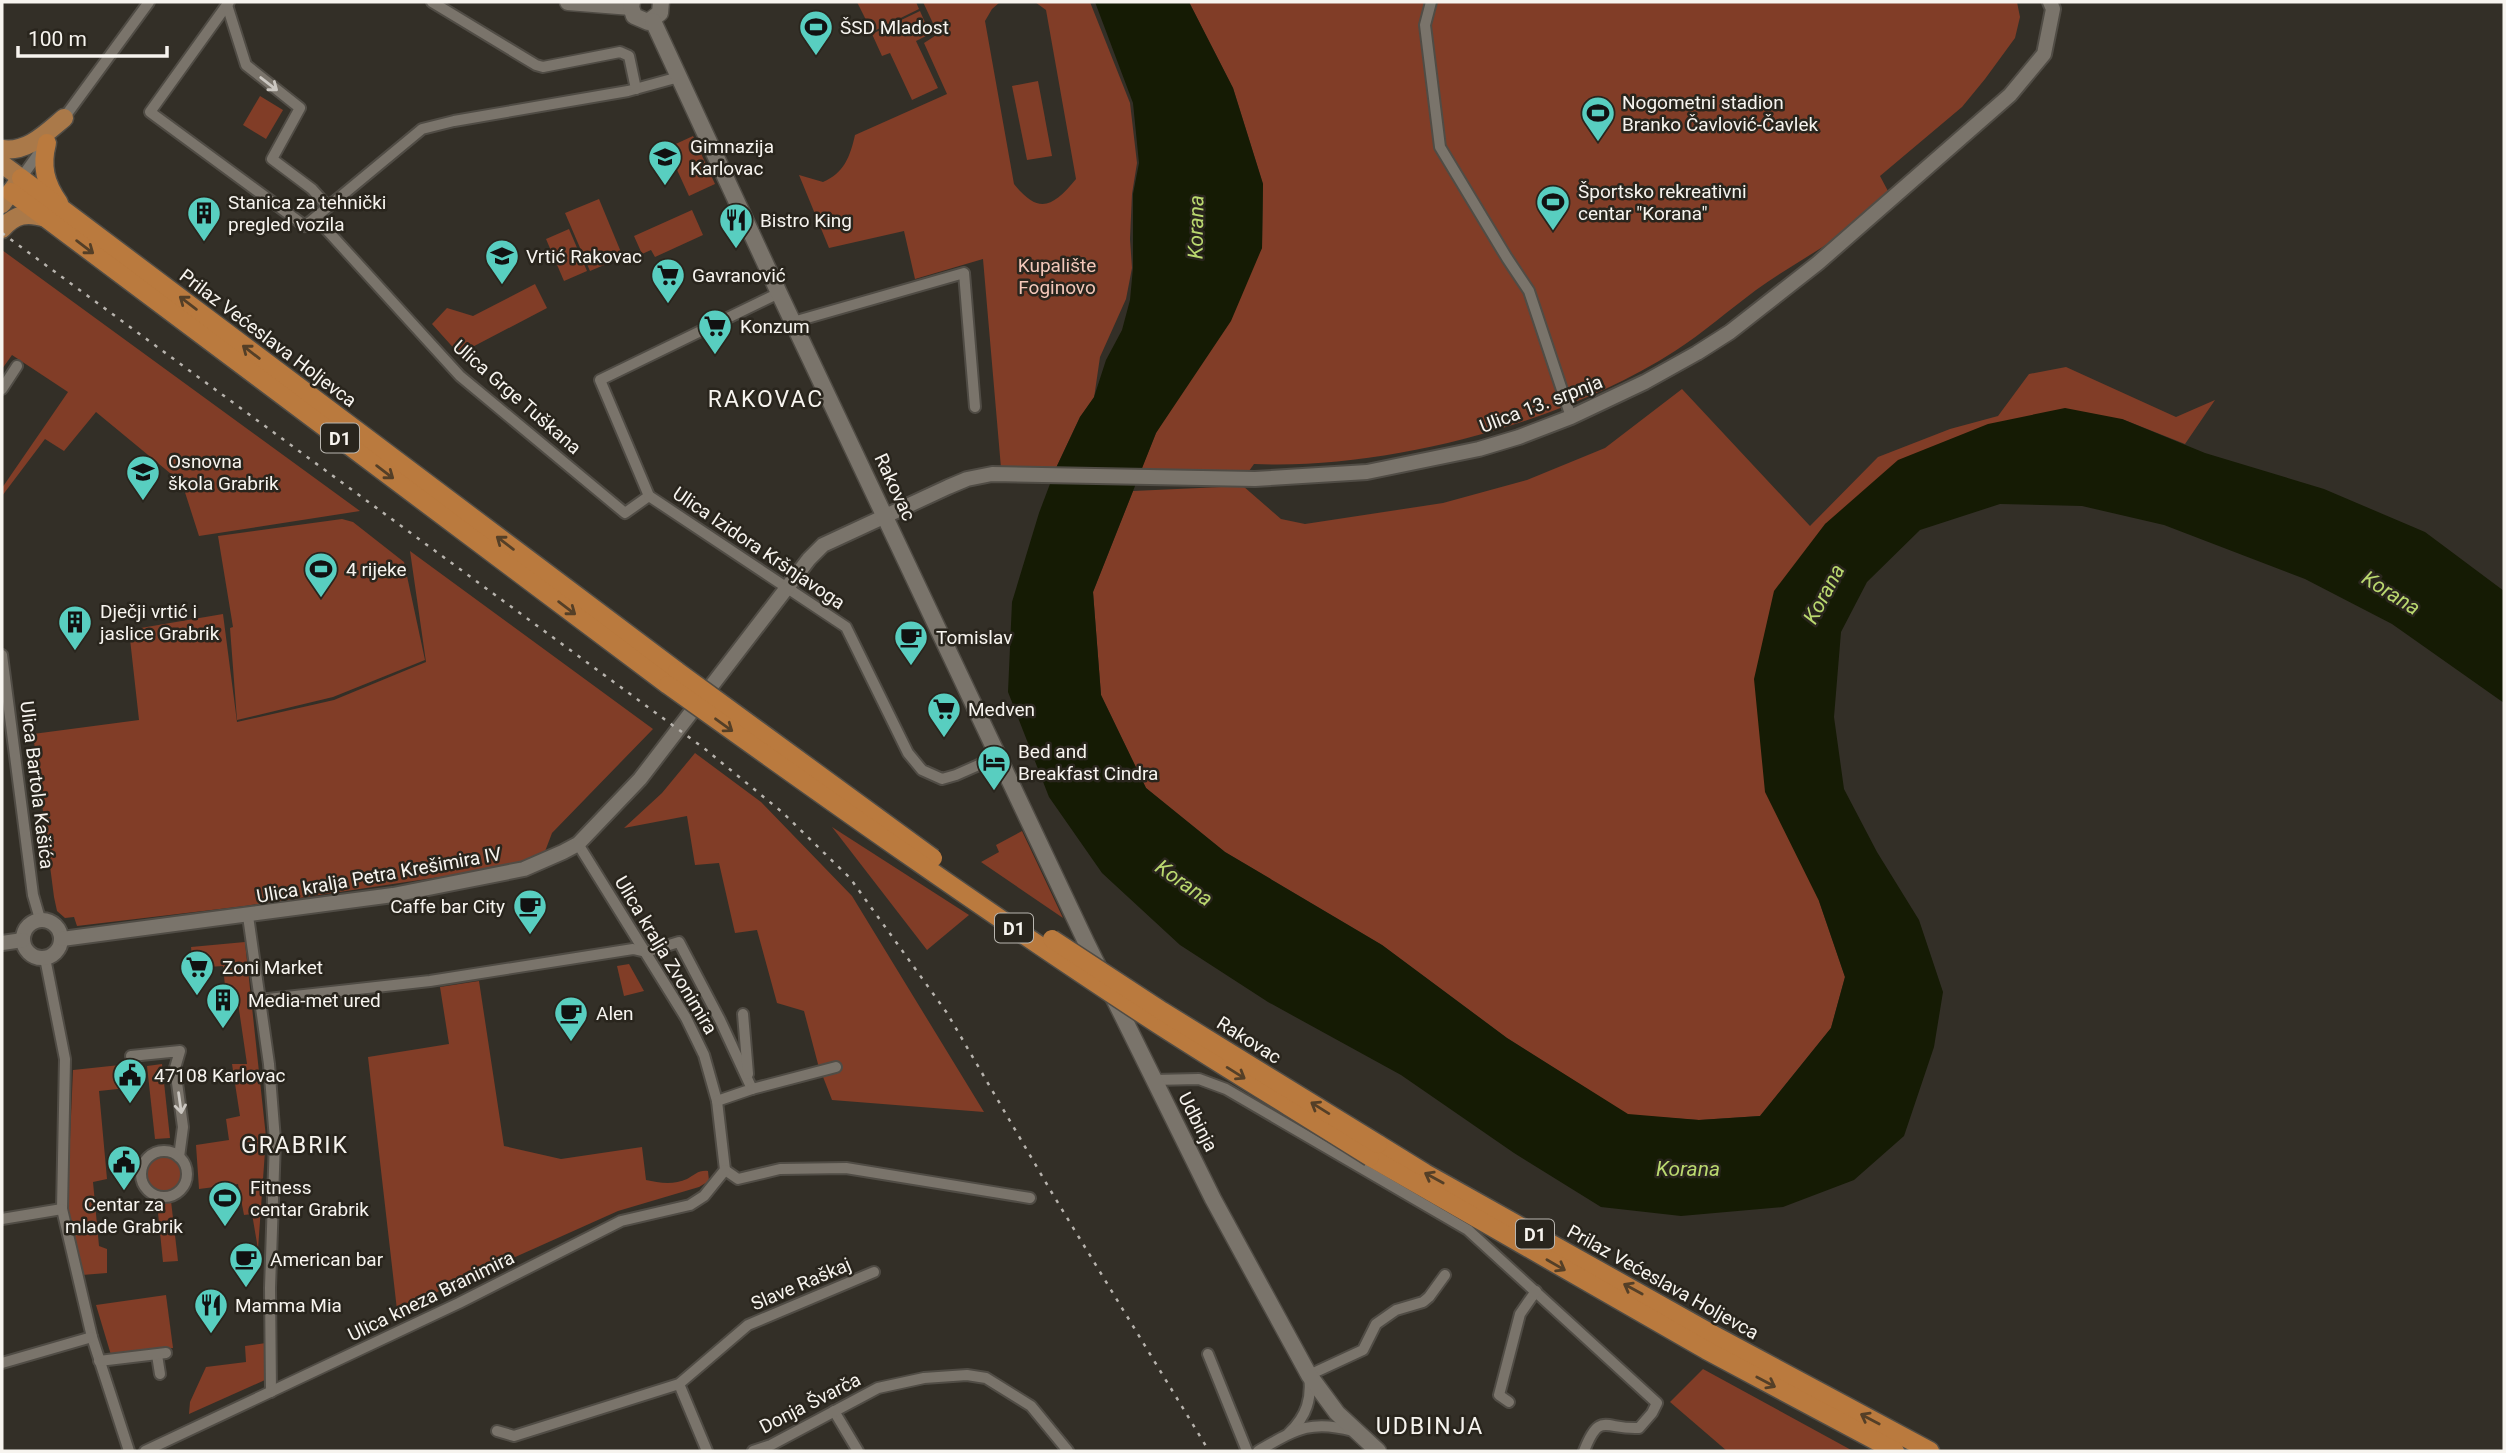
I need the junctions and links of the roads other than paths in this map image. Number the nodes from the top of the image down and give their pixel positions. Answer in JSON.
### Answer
{"nodes":[{"id":1,"x":149,"y":2,"type":"edge"},
{"id":2,"x":432,"y":2,"type":"edge"},
{"id":3,"x":568,"y":2,"type":"edge"},
{"id":4,"x":662,"y":2,"type":"edge"},
{"id":5,"x":1431,"y":2,"type":"edge"},
{"id":6,"x":2049,"y":2,"type":"edge"},
{"id":7,"x":228,"y":3,"type":"edge"},
{"id":8,"x":631,"y":4,"type":"edge"},
{"id":9,"x":653,"y":20,"type":"junction"},
{"id":10,"x":679,"y":77,"type":"junction"},
{"id":11,"x":636,"y":89,"type":"junction"},
{"id":12,"x":64,"y":118,"type":"junction"},
{"id":13,"x":47,"y":143,"type":"junction"},
{"id":14,"x":2,"y":149,"type":"edge"},
{"id":15,"x":2,"y":164,"type":"edge"},
{"id":16,"x":9,"y":190,"type":"edge"},
{"id":17,"x":328,"y":207,"type":"junction"},
{"id":18,"x":65,"y":211,"type":"junction"},
{"id":19,"x":46,"y":218,"type":"junction"},
{"id":20,"x":317,"y":218,"type":"junction"},
{"id":21,"x":2,"y":229,"type":"edge"},
{"id":22,"x":779,"y":293,"type":"junction"},
{"id":23,"x":793,"y":322,"type":"junction"},
{"id":24,"x":17,"y":366,"type":"dead end"},
{"id":25,"x":2,"y":389,"type":"edge"},
{"id":26,"x":975,"y":407,"type":"dead end"},
{"id":27,"x":1571,"y":417,"type":"junction"},
{"id":28,"x":649,"y":496,"type":"junction"},
{"id":29,"x":885,"y":515,"type":"junction"},
{"id":30,"x":787,"y":588,"type":"junction"},
{"id":31,"x":2,"y":655,"type":"edge"},
{"id":32,"x":673,"y":678,"type":"junction"},
{"id":33,"x":999,"y":756,"type":"junction"},
{"id":34,"x":578,"y":844,"type":"junction"},
{"id":35,"x":248,"y":916,"type":"junction"},
{"id":36,"x":40,"y":919,"type":"junction"},
{"id":37,"x":62,"y":939,"type":"junction"},
{"id":38,"x":23,"y":940,"type":"junction"},
{"id":39,"x":2,"y":943,"type":"edge"},
{"id":40,"x":646,"y":952,"type":"junction"},
{"id":41,"x":45,"y":958,"type":"junction"},
{"id":42,"x":259,"y":1000,"type":"junction"},
{"id":43,"x":743,"y":1014,"type":"dead end"},
{"id":44,"x":131,"y":1056,"type":"dead end"},
{"id":45,"x":836,"y":1067,"type":"dead end"},
{"id":46,"x":1153,"y":1080,"type":"junction"},
{"id":47,"x":750,"y":1085,"type":"junction"},
{"id":48,"x":717,"y":1101,"type":"junction"},
{"id":49,"x":1374,"y":1150,"type":"joint"},
{"id":50,"x":179,"y":1157,"type":"junction"},
{"id":51,"x":725,"y":1170,"type":"junction"},
{"id":52,"x":1030,"y":1198,"type":"dead end"},
{"id":53,"x":62,"y":1209,"type":"junction"},
{"id":54,"x":2,"y":1219,"type":"edge"},
{"id":55,"x":874,"y":1272,"type":"dead end"},
{"id":56,"x":1445,"y":1275,"type":"dead end"},
{"id":57,"x":1536,"y":1291,"type":"junction"},
{"id":58,"x":92,"y":1338,"type":"junction"},
{"id":59,"x":1710,"y":1343,"type":"junction"},
{"id":60,"x":1208,"y":1353,"type":"dead end"},
{"id":61,"x":99,"y":1361,"type":"junction"},
{"id":62,"x":2,"y":1363,"type":"edge"},
{"id":63,"x":160,"y":1374,"type":"dead end"},
{"id":64,"x":1309,"y":1375,"type":"junction"},
{"id":65,"x":679,"y":1384,"type":"junction"},
{"id":66,"x":271,"y":1392,"type":"junction"},
{"id":67,"x":1509,"y":1402,"type":"dead end"},
{"id":68,"x":834,"y":1410,"type":"junction"},
{"id":69,"x":496,"y":1431,"type":"dead end"},
{"id":70,"x":1353,"y":1431,"type":"junction"},
{"id":71,"x":1289,"y":1433,"type":"junction"},
{"id":72,"x":1277,"y":1446,"type":"edge"},
{"id":73,"x":129,"y":1451,"type":"edge"},
{"id":74,"x":145,"y":1451,"type":"edge"},
{"id":75,"x":707,"y":1451,"type":"edge"},
{"id":76,"x":752,"y":1451,"type":"edge"},
{"id":77,"x":858,"y":1451,"type":"edge"},
{"id":78,"x":1068,"y":1451,"type":"edge"},
{"id":79,"x":1247,"y":1451,"type":"edge"},
{"id":80,"x":1258,"y":1451,"type":"edge"},
{"id":81,"x":1377,"y":1451,"type":"edge"},
{"id":82,"x":1584,"y":1451,"type":"edge"},
{"id":83,"x":1895,"y":1451,"type":"edge"},
{"id":84,"x":1930,"y":1451,"type":"edge"}],
"edges":[{"from":1,"to":12,"type":"street"},
{"from":2,"to":11,"type":"street"},
{"from":3,"to":8,"type":"main road"},
{"from":4,"to":9,"type":"main road"},
{"from":5,"to":27,"type":"street"},
{"from":6,"to":27,"type":"street","name":"Ulica 13. srpnja"},
{"from":7,"to":17,"type":"street","one_way":true},
{"from":7,"to":20,"type":"street"},
{"from":8,"to":9,"type":"main road"},
{"from":9,"to":10,"type":"main road","name":"Rakovac"},
{"from":10,"to":11,"type":"street"},
{"from":10,"to":22,"type":"main road","name":"Rakovac"},
{"from":11,"to":17,"type":"street"},
{"from":12,"to":13,"type":"street"},
{"from":12,"to":14,"type":"main road"},
{"from":13,"to":16,"type":"street"},
{"from":13,"to":18,"type":"highway"},
{"from":15,"to":16,"type":"main road","name":"Prilaz Većeslava Holjevca","number":"D1"},
{"from":16,"to":18,"type":"highway","name":"Prilaz Većeslava Holjevca","number":"D1"},
{"from":16,"to":19,"type":"highway","name":"Prilaz Većeslava Holjevca","number":"D1"},
{"from":17,"to":20,"type":"street"},
{"from":32,"to":18,"type":"highway","name":"Prilaz Većeslava Holjevca","number":"D1","one_way":true},
{"from":19,"to":21,"type":"main road"},
{"from":19,"to":32,"type":"highway","name":"Prilaz Većeslava Holjevca","number":"D1","one_way":true},
{"from":20,"to":28,"type":"street","name":"Ulica Grge Tuškana"},
{"from":22,"to":23,"type":"main road","name":"Rakovac"},
{"from":22,"to":28,"type":"street","name":"Ulica Izidora Kršnjavoga"},
{"from":23,"to":26,"type":"street"},
{"from":23,"to":29,"type":"main road","name":"Rakovac"},
{"from":24,"to":25,"type":"street"},
{"from":27,"to":29,"type":"street","name":"Ulica 13. srpnja"},
{"from":28,"to":30,"type":"street","name":"Ulica Izidora Kršnjavoga"},
{"from":29,"to":30,"type":"street","name":"Ulica kralja Petra Krešimira IV"},
{"from":29,"to":33,"type":"main road","name":"Rakovac"},
{"from":30,"to":33,"type":"street","name":"Ulica Izidora Kršnjavoga"},
{"from":30,"to":34,"type":"street","name":"Ulica kralja Petra Krešimira IV"},
{"from":31,"to":36,"type":"street","name":"Ulica Bartola Kašića"},
{"from":32,"to":49,"type":"highway","name":"Rakovac","number":"D1","bridge":true},
{"from":33,"to":46,"type":"main road","name":"Rakovac"},
{"from":34,"to":35,"type":"street","name":"Ulica kralja Petra Krešimira IV"},
{"from":34,"to":40,"type":"street","name":"Ulica kralja Zvonimira"},
{"from":35,"to":37,"type":"street","name":"Ulica kralja Petra Krešimira IV"},
{"from":35,"to":42,"type":"street"},
{"from":36,"to":37,"type":"street"},
{"from":36,"to":38,"type":"street"},
{"from":37,"to":41,"type":"street"},
{"from":38,"to":39,"type":"street"},
{"from":38,"to":41,"type":"street"},
{"from":40,"to":42,"type":"street"},
{"from":40,"to":47,"type":"street"},
{"from":40,"to":48,"type":"street","name":"Ulica kralja Zvonimira"},
{"from":41,"to":53,"type":"street"},
{"from":42,"to":66,"type":"street"},
{"from":43,"to":47,"type":"street"},
{"from":44,"to":50,"type":"street","one_way":true},
{"from":45,"to":47,"type":"street"},
{"from":46,"to":57,"type":"street","name":"Udbinja"},
{"from":46,"to":64,"type":"main road","name":"Udbinja"},
{"from":47,"to":48,"type":"street"},
{"from":48,"to":51,"type":"street","name":"Ulica kralja Zvonimira"},
{"from":49,"to":59,"type":"highway","name":"Prilaz Većeslava Holjevca","number":"D1"},
{"from":50,"to":50,"type":"street"},
{"from":51,"to":52,"type":"street"},
{"from":51,"to":66,"type":"street","name":"Ulica kneza Branimira"},
{"from":53,"to":54,"type":"street"},
{"from":53,"to":58,"type":"street"},
{"from":55,"to":65,"type":"street","name":"Slave Raškaj"},
{"from":56,"to":64,"type":"street"},
{"from":57,"to":67,"type":"street"},
{"from":57,"to":82,"type":"street","name":"Udbinja"},
{"from":58,"to":61,"type":"street"},
{"from":58,"to":62,"type":"street"},
{"from":59,"to":83,"type":"highway","name":"Prilaz Većeslava Holjevca","number":"D1","one_way":true},
{"from":84,"to":59,"type":"highway","name":"Prilaz Većeslava Holjevca","number":"D1","one_way":true},
{"from":60,"to":79,"type":"street"},
{"from":61,"to":63,"type":"street"},
{"from":61,"to":73,"type":"street"},
{"from":64,"to":70,"type":"main road","name":"Udbinja"},
{"from":64,"to":71,"type":"street","name":"Udbinja"},
{"from":65,"to":69,"type":"street","name":"Slave Raškaj"},
{"from":65,"to":75,"type":"street"},
{"from":66,"to":74,"type":"street","name":"Ulica kneza Branimira"},
{"from":68,"to":76,"type":"street","name":"Donja Švarča"},
{"from":68,"to":77,"type":"street"},
{"from":68,"to":78,"type":"street","name":"Donja Švarča"},
{"from":70,"to":71,"type":"street","name":"Udbinja"},
{"from":70,"to":81,"type":"main road","name":"Udbinja"},
{"from":71,"to":72,"type":"street","name":"Udbinja"},
{"from":72,"to":80,"type":"street","name":"Udbinja"}]}
